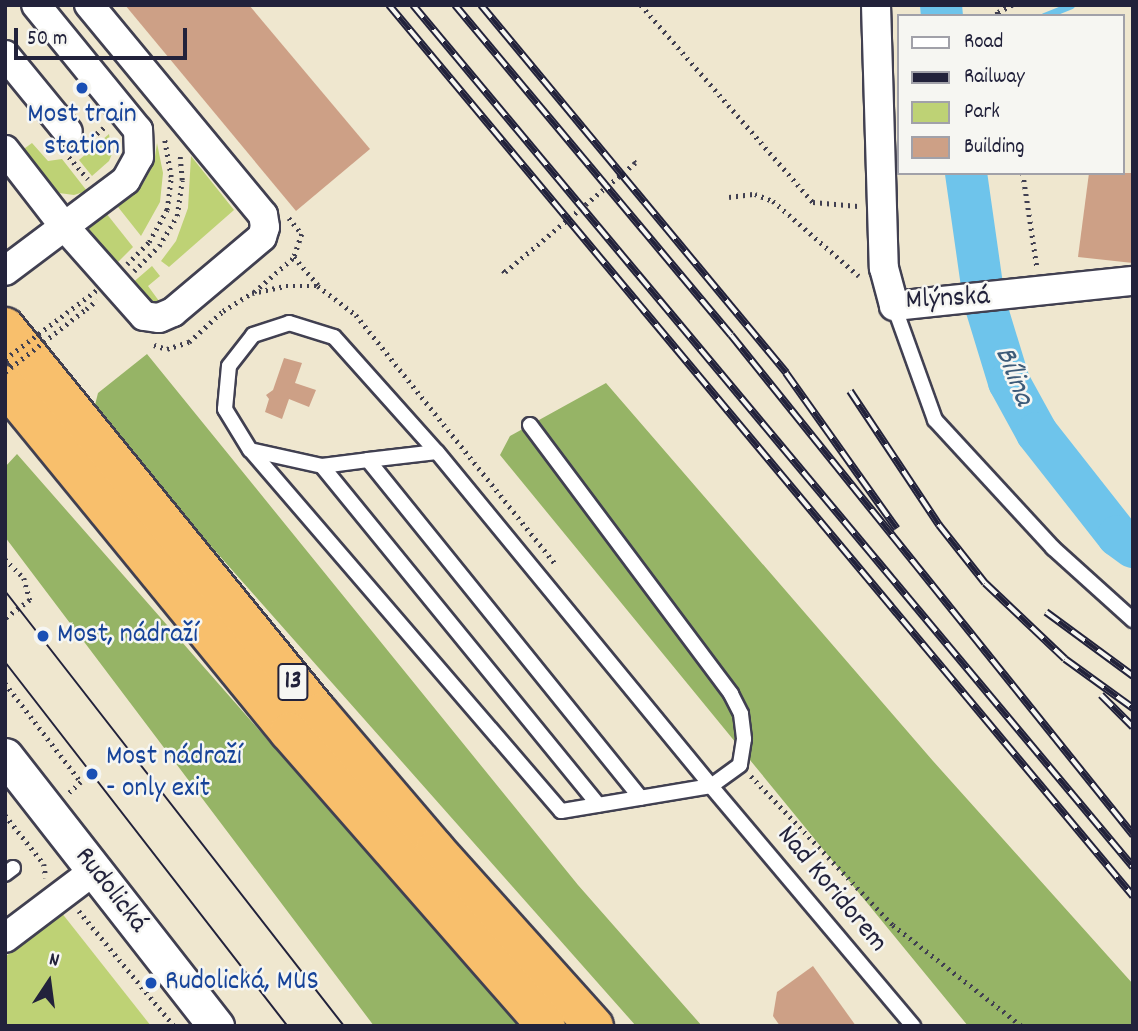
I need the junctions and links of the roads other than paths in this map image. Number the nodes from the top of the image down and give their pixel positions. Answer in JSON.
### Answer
{"nodes":[{"id":1,"x":36,"y":5,"type":"edge"},
{"id":2,"x":89,"y":5,"type":"edge"},
{"id":3,"x":876,"y":5,"type":"edge"},
{"id":4,"x":5,"y":55,"type":"edge"},
{"id":5,"x":79,"y":140,"type":"road end"},
{"id":6,"x":5,"y":150,"type":"edge"},
{"id":7,"x":64,"y":226,"type":"junction"},
{"id":8,"x":5,"y":271,"type":"edge"},
{"id":9,"x":1133,"y":281,"type":"edge"},
{"id":10,"x":892,"y":298,"type":"junction"},
{"id":11,"x":5,"y":327,"type":"edge"},
{"id":12,"x":5,"y":385,"type":"edge"},
{"id":13,"x":530,"y":425,"type":"dead end"},
{"id":14,"x":250,"y":450,"type":"junction"},
{"id":15,"x":437,"y":452,"type":"junction"},
{"id":16,"x":368,"y":460,"type":"junction"},
{"id":17,"x":322,"y":466,"type":"junction"},
{"id":18,"x":1133,"y":620,"type":"edge"},
{"id":19,"x":5,"y":757,"type":"edge"},
{"id":20,"x":711,"y":786,"type":"junction"},
{"id":21,"x":641,"y":798,"type":"junction"},
{"id":22,"x":598,"y":805,"type":"junction"},
{"id":23,"x":95,"y":870,"type":"junction"},
{"id":24,"x":5,"y":937,"type":"edge"},
{"id":25,"x":216,"y":1026,"type":"edge"},
{"id":26,"x":546,"y":1026,"type":"edge"},
{"id":27,"x":594,"y":1026,"type":"edge"},
{"id":28,"x":913,"y":1026,"type":"edge"}],
"edges":[{"from":1,"to":7,"type":"street"},
{"from":2,"to":7,"type":"street"},
{"from":3,"to":10,"type":"street","name":"Mlýnská"},
{"from":4,"to":5,"type":"street"},
{"from":6,"to":7,"type":"street"},
{"from":7,"to":8,"type":"street"},
{"from":9,"to":10,"type":"street","name":"Mlýnská"},
{"from":10,"to":18,"type":"lane"},
{"from":11,"to":27,"type":"highway","number":"13"},
{"from":12,"to":26,"type":"highway","number":"13"},
{"from":13,"to":20,"type":"lane"},
{"from":14,"to":15,"type":"lane","name":"Nad Koridorem"},
{"from":14,"to":17,"type":"lane"},
{"from":14,"to":22,"type":"lane","name":"Nad Koridorem"},
{"from":15,"to":16,"type":"lane"},
{"from":15,"to":20,"type":"lane","name":"Nad Koridorem"},
{"from":16,"to":17,"type":"lane"},
{"from":16,"to":21,"type":"lane"},
{"from":17,"to":22,"type":"lane"},
{"from":19,"to":23,"type":"street","name":"Rudolická"},
{"from":20,"to":21,"type":"lane"},
{"from":20,"to":28,"type":"lane","name":"Nad Koridorem"},
{"from":21,"to":22,"type":"lane"},
{"from":23,"to":24,"type":"street"},
{"from":23,"to":25,"type":"street","name":"Rudolická"}]}
